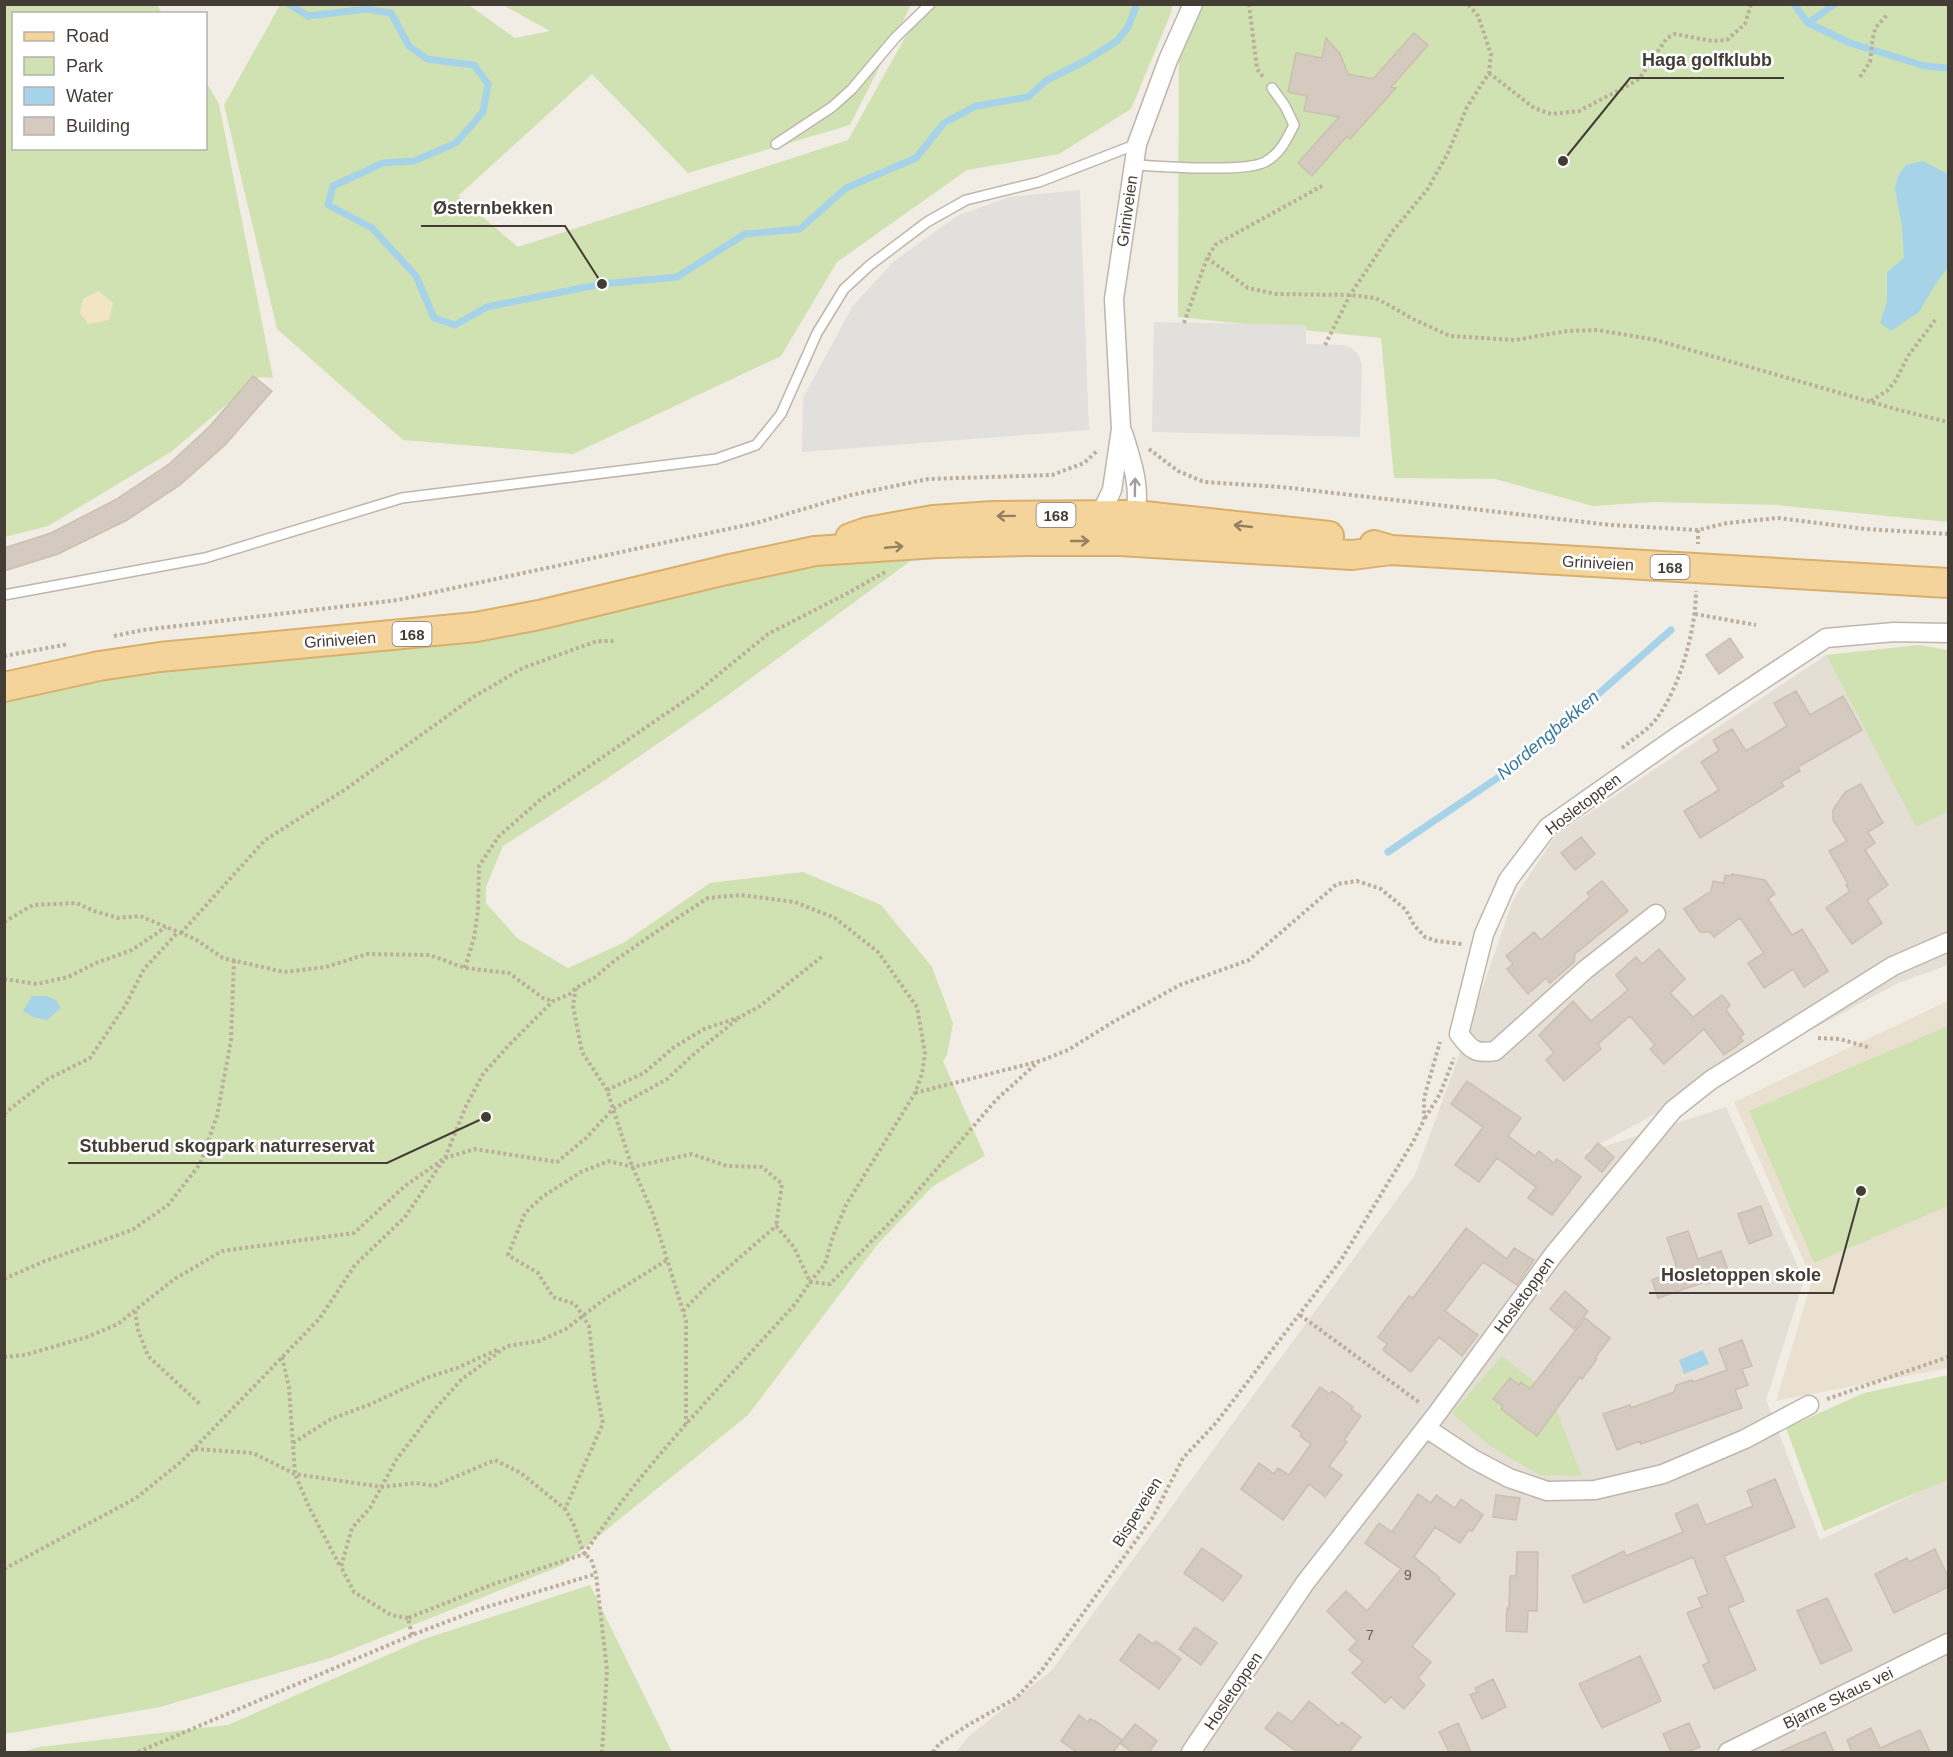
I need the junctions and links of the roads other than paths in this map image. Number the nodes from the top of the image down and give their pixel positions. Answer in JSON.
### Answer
{"nodes":[{"id":1,"x":930,"y":4,"type":"edge"},
{"id":2,"x":1193,"y":4,"type":"edge"},
{"id":3,"x":1272,"y":88,"type":"road end"},
{"id":4,"x":776,"y":144,"type":"dead end"},
{"id":5,"x":1137,"y":144,"type":"junction"},
{"id":6,"x":1134,"y":165,"type":"junction"},
{"id":7,"x":1121,"y":429,"type":"junction"},
{"id":8,"x":1135,"y":514,"type":"junction"},
{"id":9,"x":1100,"y":515,"type":"junction"},
{"id":10,"x":1120,"y":541,"type":"junction"},
{"id":11,"x":1391,"y":550,"type":"junction"},
{"id":12,"x":815,"y":551,"type":"junction"},
{"id":13,"x":1948,"y":584,"type":"edge"},
{"id":14,"x":4,"y":595,"type":"edge"},
{"id":15,"x":1948,"y":633,"type":"edge"},
{"id":16,"x":4,"y":687,"type":"edge"},
{"id":17,"x":1656,"y":915,"type":"dead end"},
{"id":18,"x":1948,"y":942,"type":"edge"},
{"id":19,"x":1809,"y":1405,"type":"road end"},
{"id":20,"x":1431,"y":1421,"type":"junction"},
{"id":21,"x":1948,"y":1643,"type":"edge"},
{"id":22,"x":1191,"y":1752,"type":"edge"},
{"id":23,"x":1728,"y":1752,"type":"edge"}],
"edges":[{"from":1,"to":4,"type":"lane"},
{"from":2,"to":5,"type":"street","name":"Griniveien"},
{"from":3,"to":6,"type":"lane"},
{"from":5,"to":6,"type":"street","name":"Griniveien"},
{"from":5,"to":14,"type":"lane"},
{"from":6,"to":7,"type":"street","name":"Griniveien"},
{"from":8,"to":7,"type":"street","name":"Griniveien","one_way":true},
{"from":7,"to":9,"type":"street","name":"Griniveien"},
{"from":8,"to":9,"type":"main road","name":"Griniveien","number":"168"},
{"from":8,"to":10,"type":"street","name":"Griniveien"},
{"from":11,"to":8,"type":"main road","name":"Griniveien","number":"168","one_way":true},
{"from":9,"to":12,"type":"main road","name":"Griniveien","number":"168","one_way":true},
{"from":10,"to":11,"type":"main road","name":"Griniveien","number":"168"},
{"from":12,"to":10,"type":"main road","name":"Griniveien","number":"168","one_way":true},
{"from":11,"to":13,"type":"main road","name":"Griniveien","number":"168"},
{"from":12,"to":16,"type":"main road","name":"Griniveien","number":"168"},
{"from":15,"to":17,"type":"street","name":"Hosletoppen"},
{"from":18,"to":20,"type":"street","name":"Hosletoppen"},
{"from":19,"to":20,"type":"street"},
{"from":20,"to":22,"type":"street","name":"Hosletoppen"},
{"from":21,"to":23,"type":"street","name":"Bjarne Skaus vei"}]}
